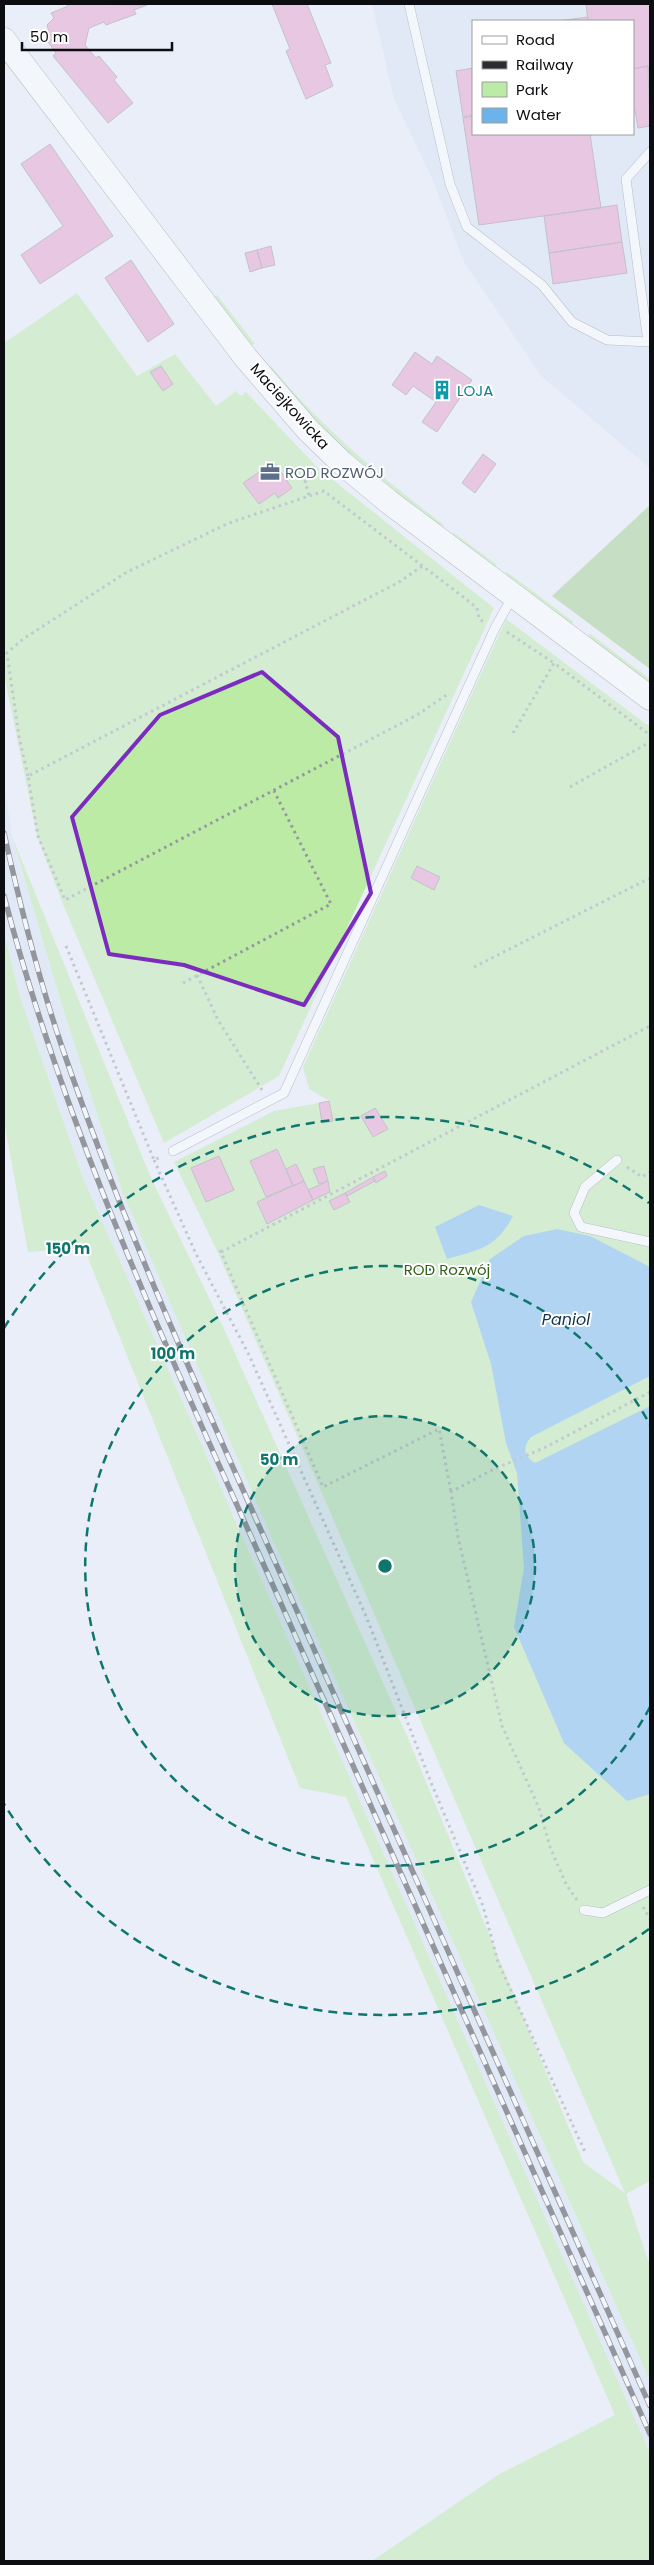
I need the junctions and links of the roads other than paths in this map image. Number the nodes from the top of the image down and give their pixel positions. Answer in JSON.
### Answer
{"nodes":[{"id":1,"x":410,"y":4,"type":"edge"},
{"id":2,"x":4,"y":40,"type":"edge"},
{"id":3,"x":650,"y":152,"type":"edge"},
{"id":4,"x":649,"y":342,"type":"edge"},
{"id":5,"x":513,"y":596,"type":"junction"},
{"id":6,"x":650,"y":698,"type":"edge"},
{"id":7,"x":173,"y":1151,"type":"road end"},
{"id":8,"x":617,"y":1160,"type":"road end"},
{"id":9,"x":650,"y":1242,"type":"edge"},
{"id":10,"x":650,"y":1890,"type":"edge"},
{"id":11,"x":584,"y":1910,"type":"road end"}],
"edges":[{"from":1,"to":4,"type":"lane"},
{"from":2,"to":5,"type":"street","name":"Maciejkowicka"},
{"from":3,"to":4,"type":"lane"},
{"from":5,"to":6,"type":"street","name":"Maciejkowicka"},
{"from":5,"to":7,"type":"lane"},
{"from":8,"to":9,"type":"lane"},
{"from":10,"to":11,"type":"lane"}]}
